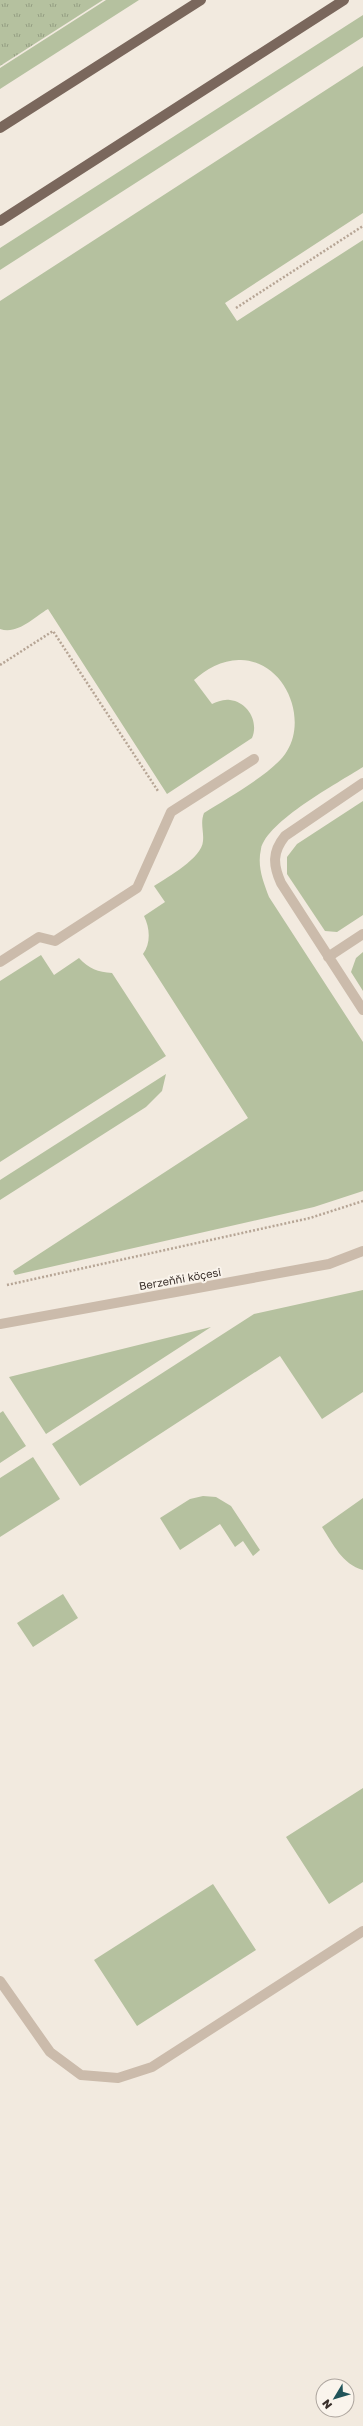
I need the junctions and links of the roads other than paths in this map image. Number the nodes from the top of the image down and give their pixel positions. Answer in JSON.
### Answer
{"nodes":[{"id":1,"x":201,"y":0,"type":"edge"},
{"id":2,"x":344,"y":0,"type":"edge"},
{"id":3,"x":0,"y":128,"type":"edge"},
{"id":4,"x":0,"y":221,"type":"edge"},
{"id":5,"x":254,"y":758,"type":"dead end"},
{"id":6,"x":363,"y":783,"type":"edge"},
{"id":7,"x":363,"y":934,"type":"edge"},
{"id":8,"x":328,"y":957,"type":"junction"},
{"id":9,"x":0,"y":962,"type":"edge"},
{"id":10,"x":363,"y":1010,"type":"edge"},
{"id":11,"x":363,"y":1251,"type":"edge"},
{"id":12,"x":0,"y":1324,"type":"edge"},
{"id":13,"x":363,"y":1931,"type":"edge"},
{"id":14,"x":0,"y":1981,"type":"edge"}],
"edges":[{"from":1,"to":3,"type":"main road"},
{"from":2,"to":4,"type":"main road"},
{"from":5,"to":9,"type":"street"},
{"from":6,"to":8,"type":"street"},
{"from":7,"to":8,"type":"street"},
{"from":8,"to":10,"type":"street"},
{"from":11,"to":12,"type":"street","name":"Berzeňňi köçesi"},
{"from":13,"to":14,"type":"street"}]}
